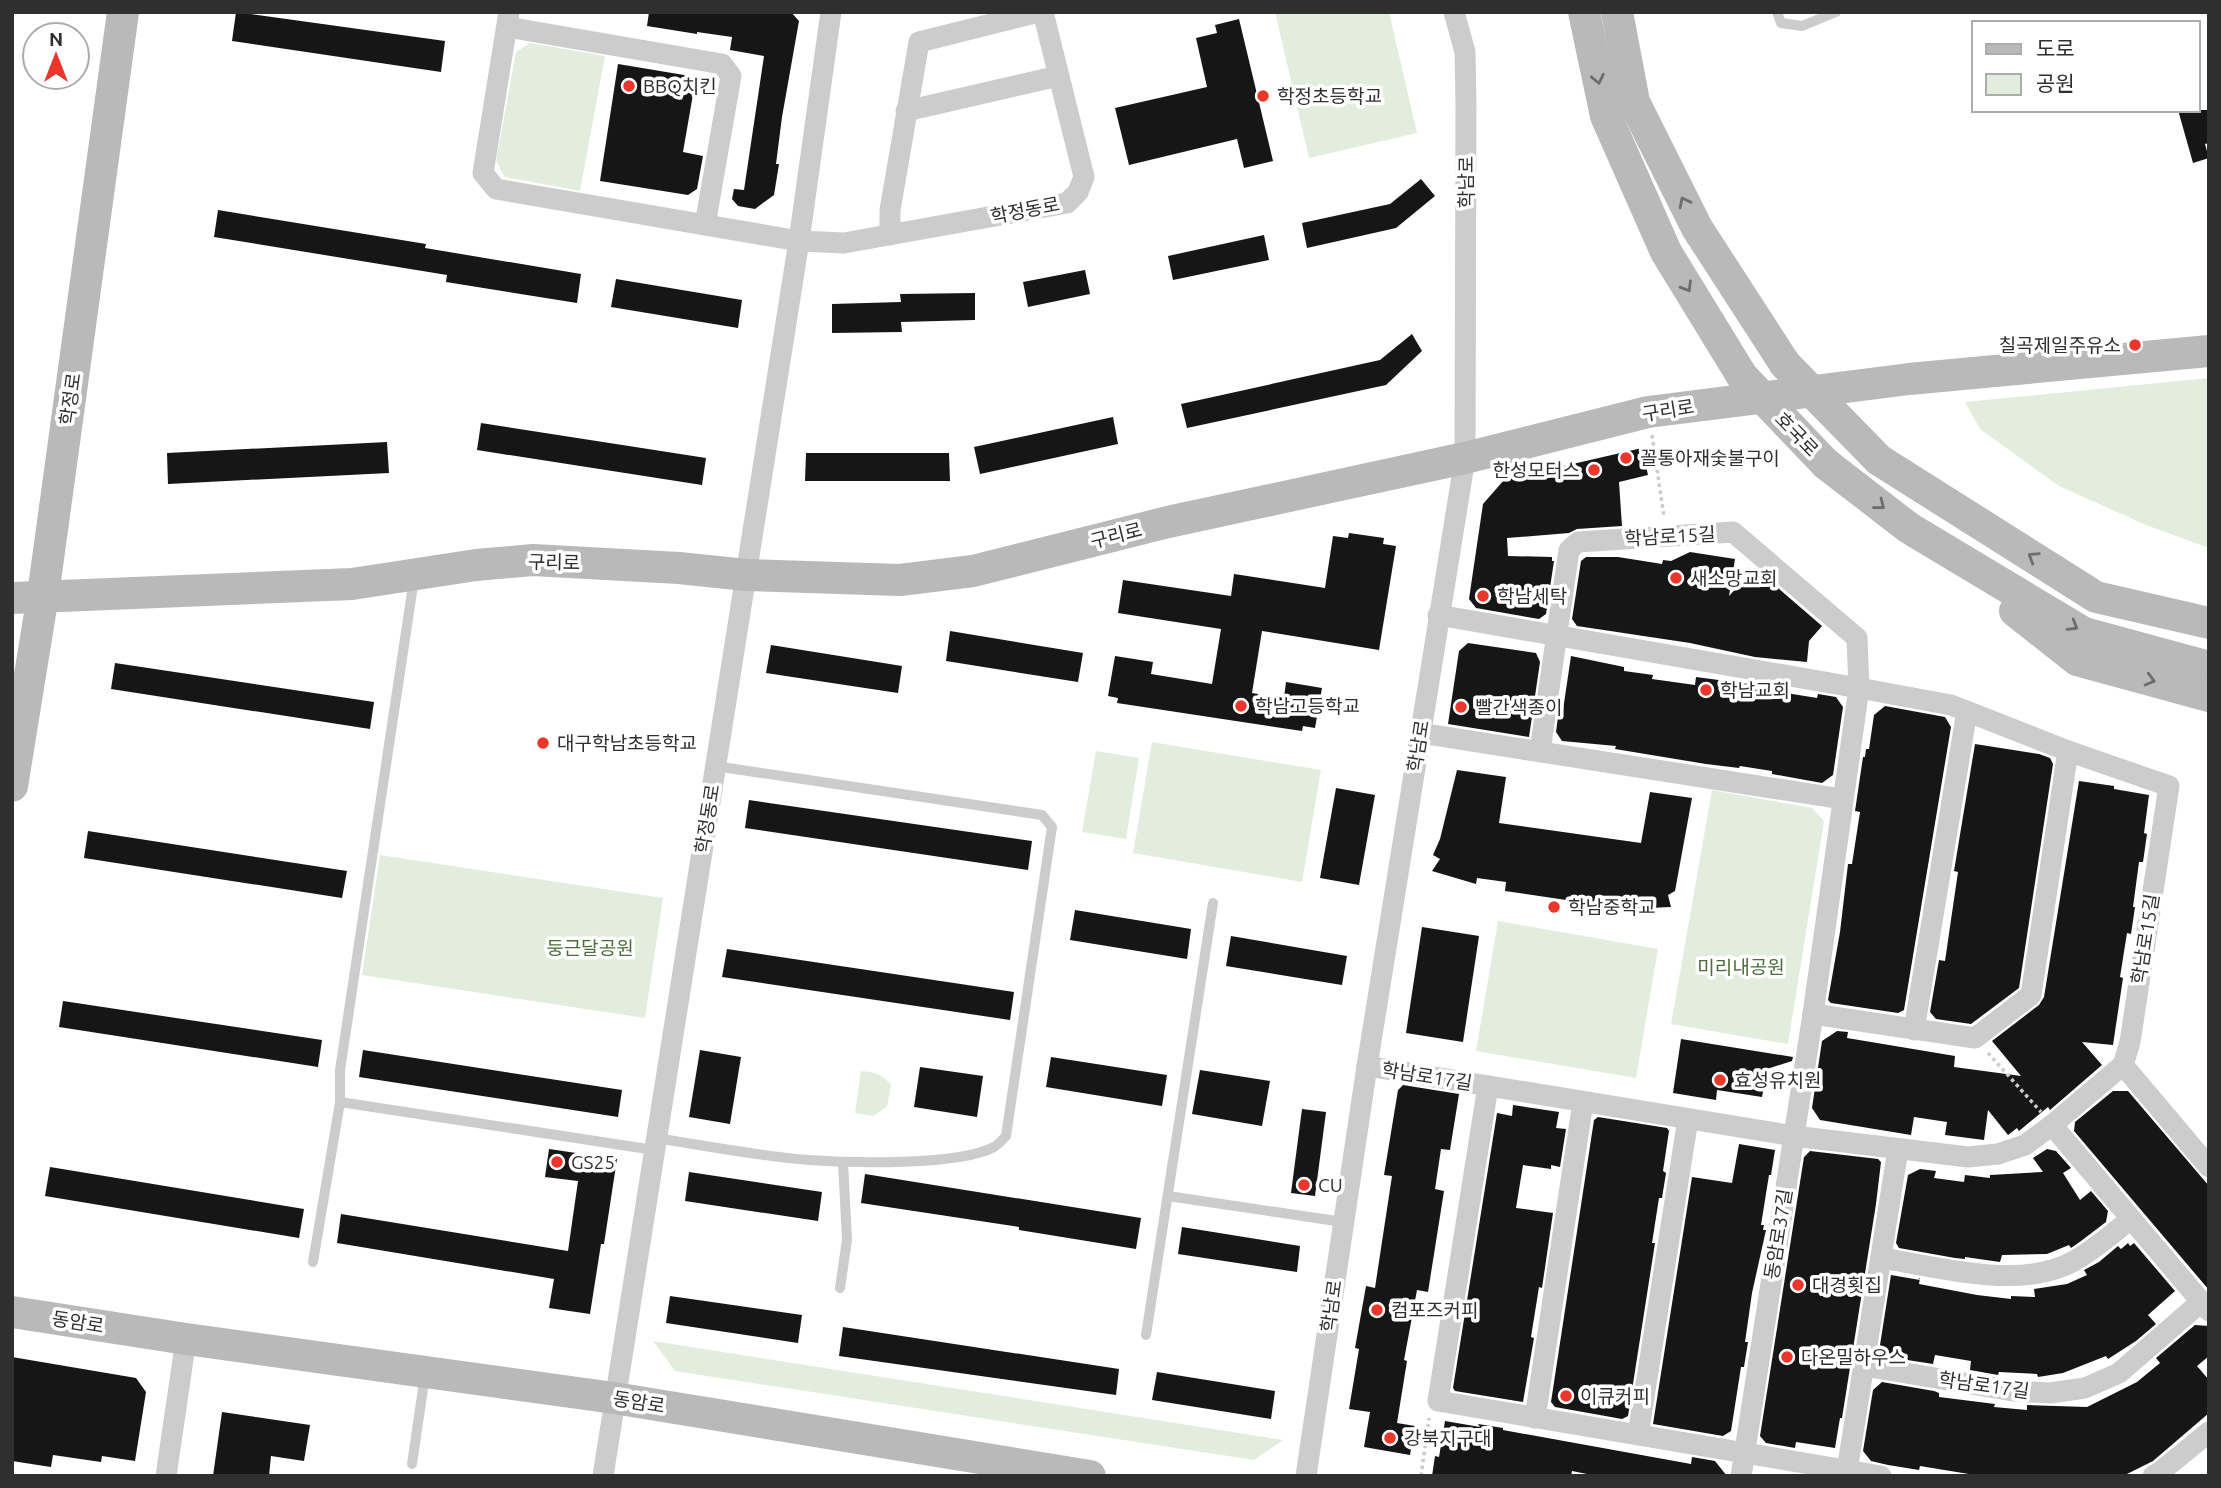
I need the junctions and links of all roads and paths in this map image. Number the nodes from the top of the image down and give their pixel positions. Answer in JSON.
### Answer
{"nodes":[{"id":1,"x":123,"y":12,"type":"edge"},
{"id":2,"x":831,"y":12,"type":"edge"},
{"id":3,"x":1041,"y":12,"type":"edge"},
{"id":4,"x":1454,"y":12,"type":"edge"},
{"id":5,"x":1584,"y":12,"type":"edge"},
{"id":6,"x":1617,"y":12,"type":"edge"},
{"id":7,"x":1777,"y":12,"type":"edge"},
{"id":8,"x":1836,"y":12,"type":"edge"},
{"id":9,"x":508,"y":19,"type":"edge"},
{"id":10,"x":1058,"y":76,"type":"junction"},
{"id":11,"x":906,"y":111,"type":"junction"},
{"id":12,"x":705,"y":225,"type":"junction"},
{"id":13,"x":890,"y":235,"type":"junction"},
{"id":14,"x":799,"y":241,"type":"junction"},
{"id":15,"x":2209,"y":351,"type":"edge"},
{"id":16,"x":1652,"y":435,"type":"dead end"},
{"id":17,"x":1465,"y":458,"type":"junction"},
{"id":18,"x":1909,"y":528,"type":"junction"},
{"id":19,"x":1667,"y":536,"type":"junction"},
{"id":20,"x":414,"y":575,"type":"junction"},
{"id":21,"x":746,"y":575,"type":"junction"},
{"id":22,"x":28,"y":597,"type":"edge"},
{"id":23,"x":1438,"y":615,"type":"junction"},
{"id":24,"x":2209,"y":623,"type":"edge"},
{"id":25,"x":1557,"y":637,"type":"junction"},
{"id":26,"x":2209,"y":667,"type":"edge"},
{"id":27,"x":1859,"y":688,"type":"junction"},
{"id":28,"x":2209,"y":696,"type":"edge"},
{"id":29,"x":1967,"y":711,"type":"junction"},
{"id":30,"x":1420,"y":733,"type":"junction"},
{"id":31,"x":1540,"y":751,"type":"junction"},
{"id":32,"x":2068,"y":751,"type":"junction"},
{"id":33,"x":715,"y":766,"type":"junction"},
{"id":34,"x":12,"y":786,"type":"edge"},
{"id":35,"x":1842,"y":799,"type":"junction"},
{"id":36,"x":1213,"y":902,"type":"dead end"},
{"id":37,"x":1812,"y":1014,"type":"junction"},
{"id":38,"x":1914,"y":1030,"type":"junction"},
{"id":39,"x":1975,"y":1038,"type":"junction"},
{"id":40,"x":2123,"y":1065,"type":"junction"},
{"id":41,"x":1367,"y":1066,"type":"junction"},
{"id":42,"x":1488,"y":1086,"type":"junction"},
{"id":43,"x":340,"y":1102,"type":"junction"},
{"id":44,"x":1583,"y":1102,"type":"junction"},
{"id":45,"x":1688,"y":1119,"type":"junction"},
{"id":46,"x":2052,"y":1125,"type":"junction"},
{"id":47,"x":1794,"y":1136,"type":"junction"},
{"id":48,"x":655,"y":1144,"type":"junction"},
{"id":49,"x":1898,"y":1149,"type":"junction"},
{"id":50,"x":843,"y":1162,"type":"junction"},
{"id":51,"x":2209,"y":1167,"type":"edge"},
{"id":52,"x":1168,"y":1196,"type":"junction"},
{"id":53,"x":2131,"y":1219,"type":"junction"},
{"id":54,"x":1343,"y":1222,"type":"junction"},
{"id":55,"x":1881,"y":1258,"type":"junction"},
{"id":56,"x":313,"y":1262,"type":"dead end"},
{"id":57,"x":840,"y":1289,"type":"dead end"},
{"id":58,"x":2205,"y":1306,"type":"edge"},
{"id":59,"x":12,"y":1312,"type":"edge"},
{"id":60,"x":1146,"y":1335,"type":"dead end"},
{"id":61,"x":186,"y":1339,"type":"junction"},
{"id":62,"x":1864,"y":1366,"type":"junction"},
{"id":63,"x":425,"y":1372,"type":"junction"},
{"id":64,"x":614,"y":1398,"type":"junction"},
{"id":65,"x":1438,"y":1401,"type":"junction"},
{"id":66,"x":1535,"y":1418,"type":"junction"},
{"id":67,"x":2209,"y":1433,"type":"edge"},
{"id":68,"x":1638,"y":1436,"type":"junction"},
{"id":69,"x":1744,"y":1454,"type":"junction"},
{"id":70,"x":412,"y":1464,"type":"dead end"},
{"id":71,"x":1847,"y":1471,"type":"junction"},
{"id":72,"x":166,"y":1476,"type":"edge"},
{"id":73,"x":603,"y":1476,"type":"edge"},
{"id":74,"x":1090,"y":1476,"type":"edge"},
{"id":75,"x":1306,"y":1476,"type":"edge"},
{"id":76,"x":1421,"y":1476,"type":"edge"},
{"id":77,"x":1741,"y":1476,"type":"edge"},
{"id":78,"x":1881,"y":1476,"type":"edge"},
{"id":79,"x":2153,"y":1476,"type":"edge"}],
"edges":[{"from":1,"to":22,"type":"main road","name":"학정로"},
{"from":2,"to":14,"type":"street","name":"학정동로"},
{"from":3,"to":10,"type":"street","name":"학정동로"},
{"from":3,"to":11,"type":"street"},
{"from":4,"to":17,"type":"street","name":"학남로"},
{"from":5,"to":18,"type":"main road","name":"호국로","one_way":true,"bridge":true},
{"from":24,"to":6,"type":"main road","name":"호국로","one_way":true,"bridge":true},
{"from":7,"to":8,"type":"lane"},
{"from":9,"to":12,"type":"street"},
{"from":9,"to":12,"type":"street"},
{"from":10,"to":11,"type":"street"},
{"from":10,"to":13,"type":"street","name":"학정동로"},
{"from":11,"to":13,"type":"street"},
{"from":12,"to":14,"type":"street"},
{"from":13,"to":14,"type":"street","name":"학정동로"},
{"from":14,"to":21,"type":"street","name":"학정동로"},
{"from":15,"to":17,"type":"main road","name":"구리로"},
{"from":16,"to":19,"type":"path"},
{"from":17,"to":21,"type":"main road","name":"구리로"},
{"from":17,"to":23,"type":"street","name":"학남로"},
{"from":18,"to":26,"type":"main road","name":"호국로","one_way":true},
{"from":18,"to":28,"type":"main road","one_way":true},
{"from":19,"to":25,"type":"street","name":"학남로15길"},
{"from":19,"to":27,"type":"street","name":"학남로15길"},
{"from":20,"to":21,"type":"main road","name":"구리로"},
{"from":20,"to":22,"type":"main road","name":"구리로"},
{"from":20,"to":43,"type":"lane"},
{"from":21,"to":33,"type":"street","name":"학정동로"},
{"from":22,"to":34,"type":"main road","name":"학정로"},
{"from":23,"to":25,"type":"street","name":"학남로15길"},
{"from":23,"to":30,"type":"street","name":"학남로"},
{"from":25,"to":27,"type":"street","name":"학남로15길"},
{"from":25,"to":31,"type":"street"},
{"from":27,"to":29,"type":"street","name":"학남로15길"},
{"from":27,"to":35,"type":"street","name":"동암로37길"},
{"from":29,"to":32,"type":"street","name":"학남로15길"},
{"from":29,"to":38,"type":"street"},
{"from":30,"to":31,"type":"street"},
{"from":30,"to":41,"type":"street","name":"학남로"},
{"from":31,"to":35,"type":"street"},
{"from":32,"to":39,"type":"street"},
{"from":32,"to":40,"type":"street","name":"학남로15길"},
{"from":33,"to":48,"type":"street","name":"학정동로"},
{"from":33,"to":50,"type":"lane"},
{"from":35,"to":37,"type":"street","name":"동암로37길"},
{"from":36,"to":52,"type":"lane"},
{"from":37,"to":38,"type":"street"},
{"from":37,"to":47,"type":"street","name":"동암로37길"},
{"from":38,"to":39,"type":"street"},
{"from":39,"to":46,"type":"path"},
{"from":40,"to":46,"type":"street","name":"학남로17길"},
{"from":40,"to":51,"type":"street"},
{"from":41,"to":42,"type":"street","name":"학남로17길"},
{"from":41,"to":54,"type":"street","name":"학남로"},
{"from":42,"to":44,"type":"street","name":"학남로17길"},
{"from":42,"to":65,"type":"street","name":"학남로17길"},
{"from":43,"to":48,"type":"lane"},
{"from":43,"to":56,"type":"lane"},
{"from":44,"to":45,"type":"street","name":"학남로17길"},
{"from":44,"to":66,"type":"street"},
{"from":45,"to":47,"type":"street","name":"학남로17길"},
{"from":45,"to":68,"type":"street"},
{"from":46,"to":49,"type":"street","name":"학남로17길"},
{"from":46,"to":53,"type":"street","name":"학남로17길"},
{"from":47,"to":49,"type":"street","name":"학남로17길"},
{"from":47,"to":69,"type":"street","name":"동암로37길"},
{"from":48,"to":50,"type":"lane"},
{"from":48,"to":64,"type":"street","name":"학정동로"},
{"from":49,"to":55,"type":"street"},
{"from":50,"to":57,"type":"lane"},
{"from":52,"to":54,"type":"lane"},
{"from":52,"to":60,"type":"lane"},
{"from":53,"to":55,"type":"street"},
{"from":53,"to":58,"type":"street","name":"학남로17길"},
{"from":54,"to":75,"type":"street","name":"학남로"},
{"from":55,"to":62,"type":"street"},
{"from":58,"to":62,"type":"street","name":"학남로17길"},
{"from":59,"to":61,"type":"main road","name":"동암로"},
{"from":61,"to":63,"type":"main road","name":"동암로"},
{"from":61,"to":72,"type":"street"},
{"from":62,"to":71,"type":"street"},
{"from":63,"to":64,"type":"main road","name":"동암로"},
{"from":63,"to":70,"type":"lane"},
{"from":64,"to":73,"type":"street","name":"학정동로"},
{"from":64,"to":74,"type":"main road","name":"동암로"},
{"from":65,"to":66,"type":"street"},
{"from":65,"to":76,"type":"path"},
{"from":66,"to":68,"type":"street"},
{"from":67,"to":79,"type":"street"},
{"from":68,"to":69,"type":"street"},
{"from":69,"to":71,"type":"street"},
{"from":69,"to":77,"type":"street","name":"동암로37길"},
{"from":71,"to":78,"type":"street"}]}
